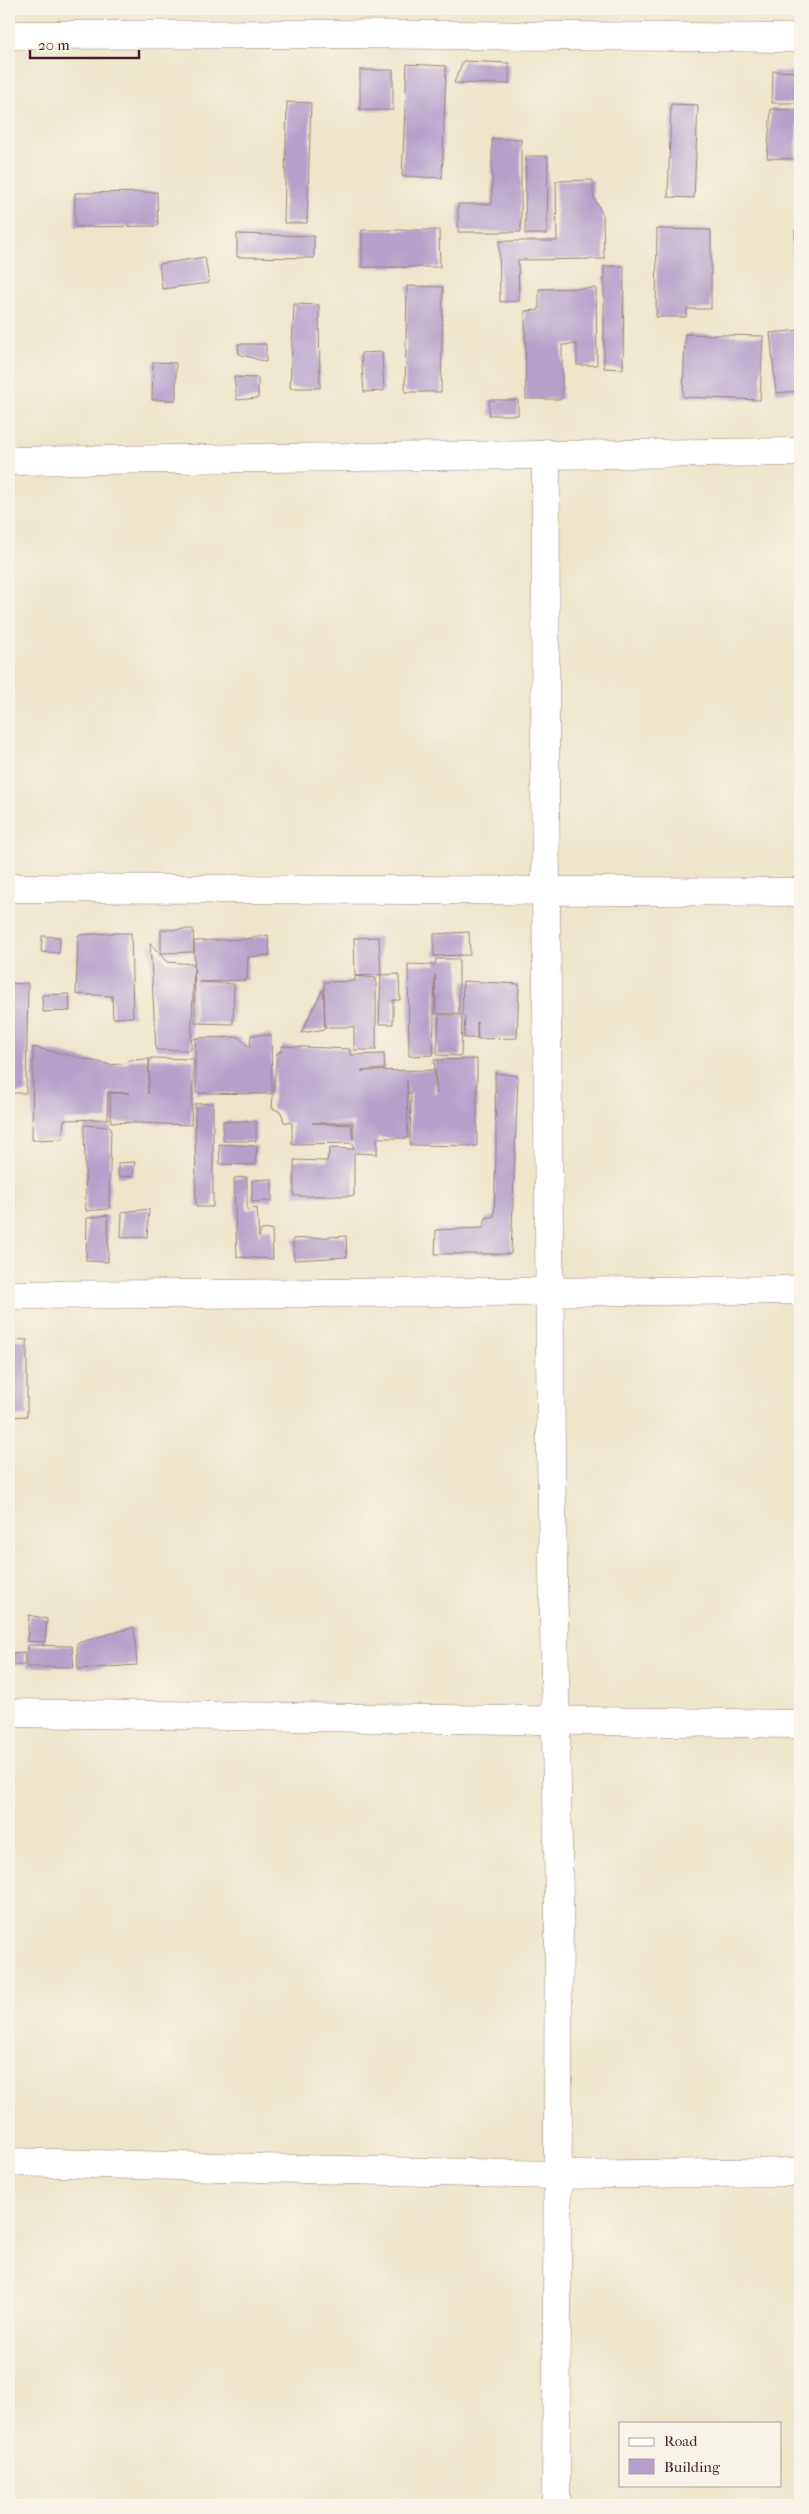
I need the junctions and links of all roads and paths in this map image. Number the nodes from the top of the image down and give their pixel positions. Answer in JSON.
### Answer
{"nodes":[{"id":1,"x":9,"y":35,"type":"edge"},
{"id":2,"x":800,"y":38,"type":"edge"},
{"id":3,"x":800,"y":452,"type":"edge"},
{"id":4,"x":546,"y":453,"type":"junction"},
{"id":5,"x":9,"y":462,"type":"edge"},
{"id":6,"x":9,"y":888,"type":"edge"},
{"id":7,"x":546,"y":891,"type":"junction"},
{"id":8,"x":800,"y":892,"type":"edge"},
{"id":9,"x":800,"y":1290,"type":"edge"},
{"id":10,"x":549,"y":1292,"type":"junction"},
{"id":11,"x":9,"y":1295,"type":"edge"},
{"id":12,"x":9,"y":1713,"type":"edge"},
{"id":13,"x":555,"y":1721,"type":"junction"},
{"id":14,"x":800,"y":1724,"type":"edge"},
{"id":15,"x":9,"y":2162,"type":"edge"},
{"id":16,"x":800,"y":2172,"type":"edge"},
{"id":17,"x":557,"y":2175,"type":"junction"},
{"id":18,"x":556,"y":2505,"type":"edge"}],
"edges":[{"from":1,"to":2,"type":"street"},
{"from":3,"to":4,"type":"street"},
{"from":4,"to":5,"type":"street"},
{"from":4,"to":7,"type":"street"},
{"from":6,"to":7,"type":"street"},
{"from":7,"to":8,"type":"street"},
{"from":7,"to":10,"type":"street"},
{"from":9,"to":10,"type":"street"},
{"from":10,"to":11,"type":"street"},
{"from":10,"to":13,"type":"street"},
{"from":12,"to":13,"type":"street"},
{"from":13,"to":14,"type":"street"},
{"from":13,"to":17,"type":"street"},
{"from":15,"to":17,"type":"street"},
{"from":16,"to":17,"type":"street"},
{"from":17,"to":18,"type":"street"}]}
